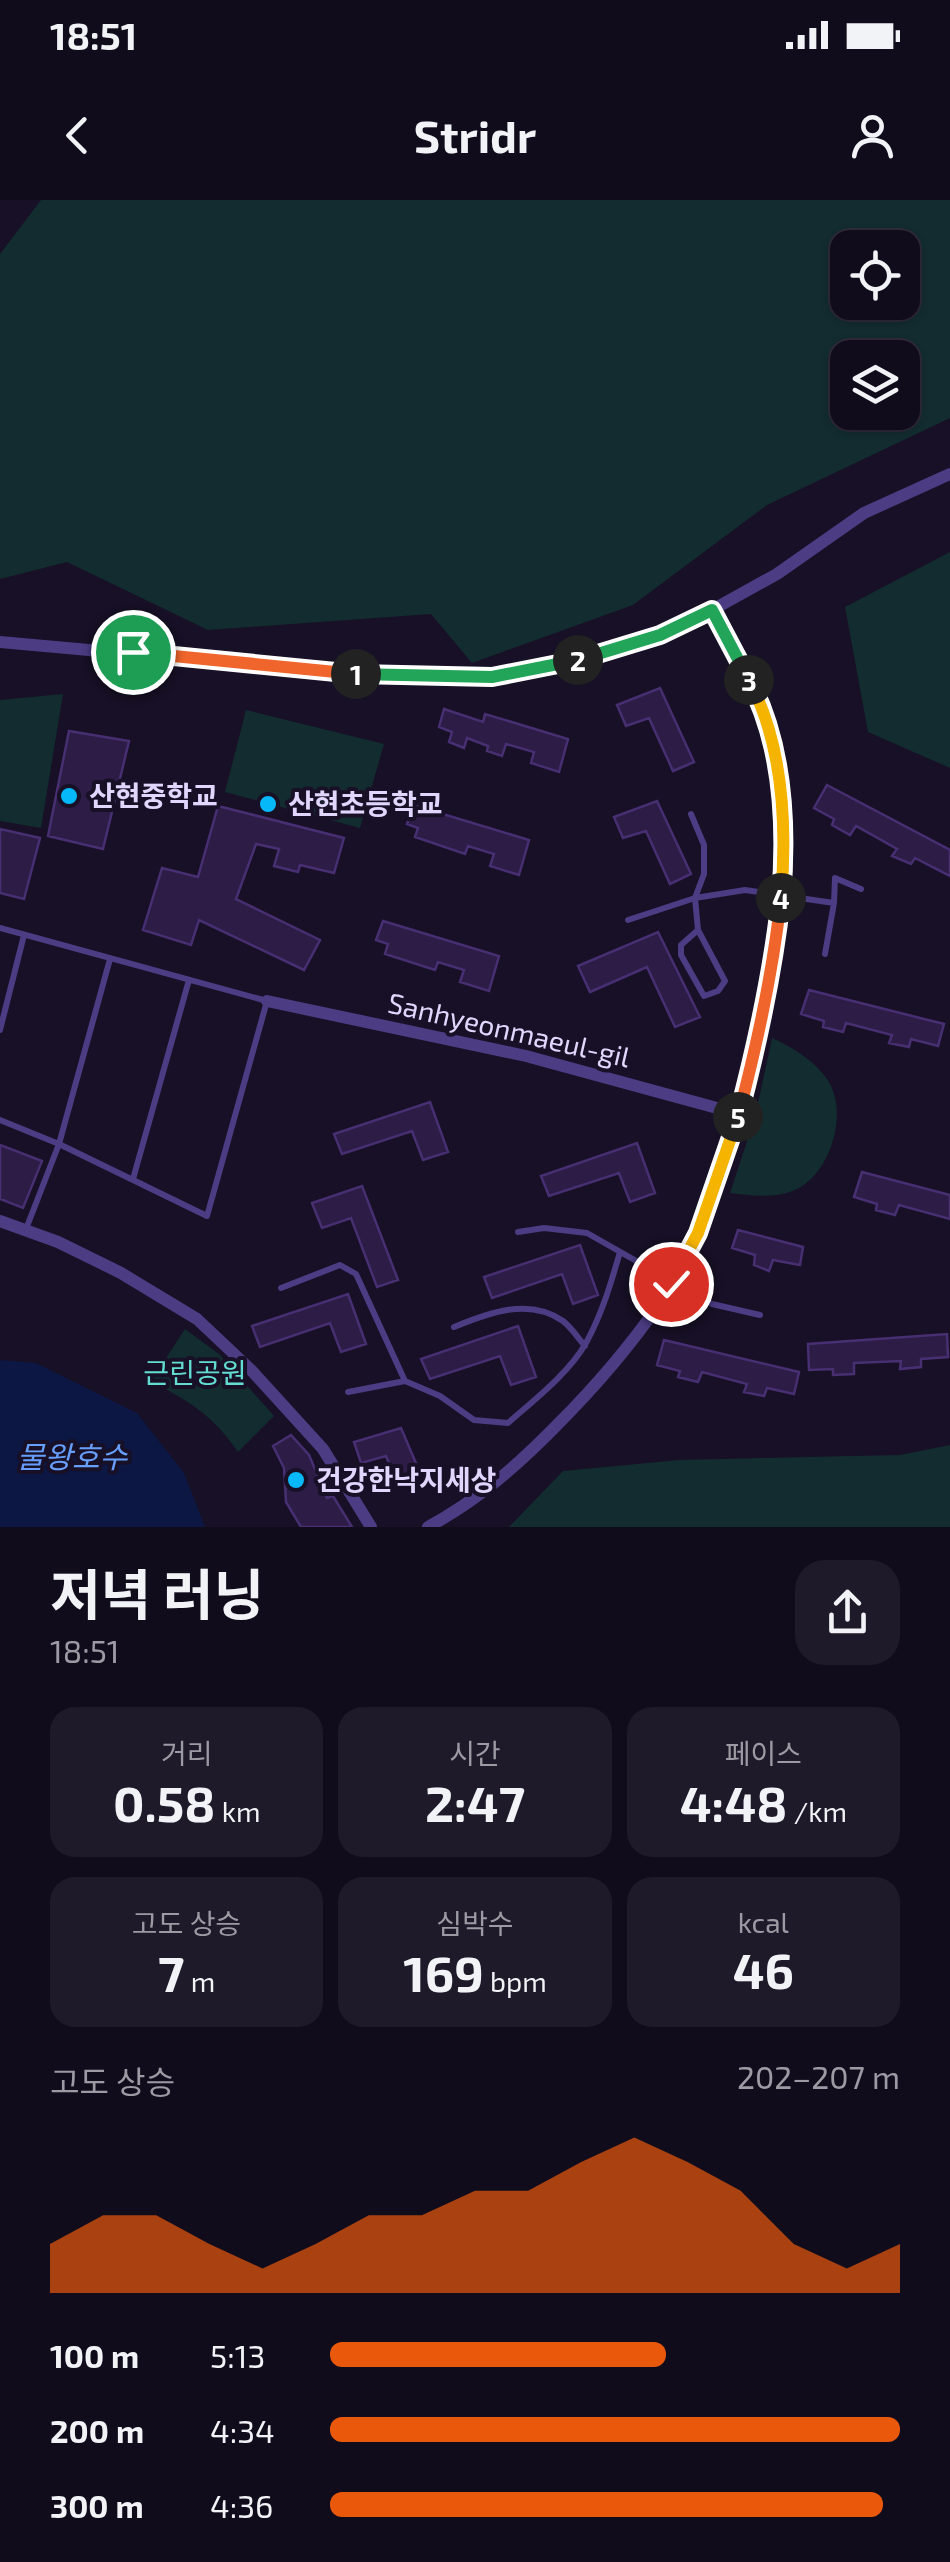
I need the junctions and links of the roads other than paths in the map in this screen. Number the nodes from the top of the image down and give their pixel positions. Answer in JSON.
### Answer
{"nodes":[{"id":1,"x":950,"y":474,"type":"edge"},
{"id":2,"x":712,"y":610,"type":"junction"},
{"id":3,"x":0,"y":642,"type":"edge"},
{"id":4,"x":691,"y":814,"type":"dead end"},
{"id":5,"x":861,"y":889,"type":"dead end"},
{"id":6,"x":781,"y":894,"type":"junction"},
{"id":7,"x":695,"y":898,"type":"junction"},
{"id":8,"x":834,"y":903,"type":"junction"},
{"id":9,"x":628,"y":920,"type":"dead end"},
{"id":10,"x":0,"y":928,"type":"edge"},
{"id":11,"x":698,"y":930,"type":"junction"},
{"id":12,"x":24,"y":935,"type":"junction"},
{"id":13,"x":825,"y":954,"type":"dead end"},
{"id":14,"x":110,"y":959,"type":"junction"},
{"id":15,"x":190,"y":980,"type":"junction"},
{"id":16,"x":267,"y":1001,"type":"junction"},
{"id":17,"x":0,"y":1030,"type":"edge"},
{"id":18,"x":738,"y":1114,"type":"junction"},
{"id":19,"x":0,"y":1120,"type":"edge"},
{"id":20,"x":59,"y":1144,"type":"junction"},
{"id":21,"x":133,"y":1180,"type":"junction"},
{"id":22,"x":0,"y":1221,"type":"edge"},
{"id":23,"x":26,"y":1230,"type":"junction"},
{"id":24,"x":518,"y":1232,"type":"dead end"},
{"id":25,"x":620,"y":1252,"type":"junction"},
{"id":26,"x":671,"y":1284,"type":"junction"},
{"id":27,"x":281,"y":1288,"type":"dead end"},
{"id":28,"x":760,"y":1315,"type":"dead end"},
{"id":29,"x":454,"y":1327,"type":"dead end"},
{"id":30,"x":585,"y":1346,"type":"junction"},
{"id":31,"x":405,"y":1380,"type":"junction"},
{"id":32,"x":348,"y":1392,"type":"dead end"},
{"id":33,"x":371,"y":1527,"type":"edge"},
{"id":34,"x":428,"y":1527,"type":"edge"}],
"edges":[{"from":1,"to":2,"type":"street"},
{"from":2,"to":3,"type":"street"},
{"from":2,"to":6,"type":"street"},
{"from":4,"to":7,"type":"lane"},
{"from":5,"to":8,"type":"lane"},
{"from":6,"to":7,"type":"lane"},
{"from":6,"to":8,"type":"lane"},
{"from":6,"to":18,"type":"street"},
{"from":7,"to":9,"type":"lane"},
{"from":7,"to":11,"type":"lane"},
{"from":8,"to":13,"type":"lane"},
{"from":10,"to":12,"type":"lane","name":"Sanhyeonmaeul-gil"},
{"from":11,"to":11,"type":"lane"},
{"from":12,"to":14,"type":"lane","name":"Sanhyeonmaeul-gil"},
{"from":12,"to":17,"type":"lane"},
{"from":14,"to":15,"type":"lane","name":"Sanhyeonmaeul-gil"},
{"from":14,"to":20,"type":"lane"},
{"from":15,"to":16,"type":"lane","name":"Sanhyeonmaeul-gil"},
{"from":15,"to":21,"type":"lane"},
{"from":16,"to":18,"type":"street","name":"Sanhyeonmaeul-gil"},
{"from":16,"to":21,"type":"lane"},
{"from":18,"to":26,"type":"street"},
{"from":19,"to":20,"type":"lane"},
{"from":20,"to":21,"type":"lane"},
{"from":20,"to":23,"type":"lane"},
{"from":22,"to":23,"type":"street"},
{"from":23,"to":33,"type":"street"},
{"from":24,"to":25,"type":"lane"},
{"from":25,"to":26,"type":"lane"},
{"from":25,"to":30,"type":"lane"},
{"from":26,"to":28,"type":"lane"},
{"from":26,"to":34,"type":"street"},
{"from":27,"to":31,"type":"lane"},
{"from":29,"to":30,"type":"lane"},
{"from":30,"to":31,"type":"lane"},
{"from":31,"to":32,"type":"lane"}]}
